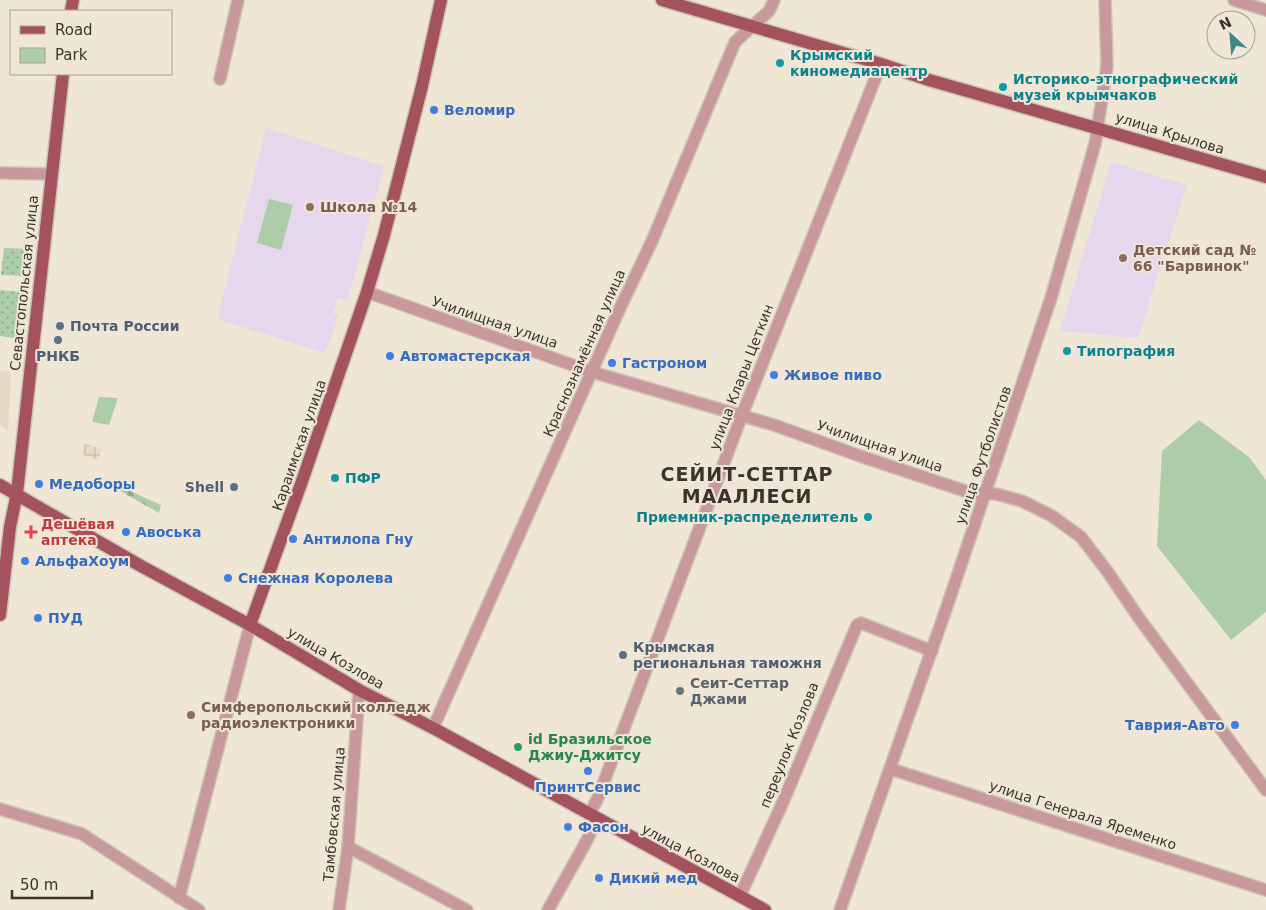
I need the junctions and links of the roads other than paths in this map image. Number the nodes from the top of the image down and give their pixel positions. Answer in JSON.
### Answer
{"nodes":[{"id":1,"x":238,"y":0,"type":"edge"},
{"id":2,"x":441,"y":0,"type":"edge"},
{"id":3,"x":662,"y":0,"type":"edge"},
{"id":4,"x":774,"y":0,"type":"edge"},
{"id":5,"x":1106,"y":0,"type":"edge"},
{"id":6,"x":1234,"y":0,"type":"edge"},
{"id":7,"x":1266,"y":10,"type":"edge"},
{"id":8,"x":752,"y":27,"type":"junction"},
{"id":9,"x":881,"y":64,"type":"junction"},
{"id":10,"x":63,"y":75,"type":"edge"},
{"id":11,"x":220,"y":79,"type":"dead end"},
{"id":12,"x":1097,"y":127,"type":"junction"},
{"id":13,"x":0,"y":173,"type":"edge"},
{"id":14,"x":51,"y":174,"type":"junction"},
{"id":15,"x":1266,"y":177,"type":"edge"},
{"id":16,"x":367,"y":292,"type":"junction"},
{"id":17,"x":592,"y":372,"type":"junction"},
{"id":18,"x":742,"y":415,"type":"junction"},
{"id":19,"x":0,"y":485,"type":"edge"},
{"id":20,"x":17,"y":493,"type":"junction"},
{"id":21,"x":985,"y":494,"type":"junction"},
{"id":22,"x":0,"y":615,"type":"edge"},
{"id":23,"x":250,"y":625,"type":"junction"},
{"id":24,"x":932,"y":651,"type":"junction"},
{"id":25,"x":359,"y":690,"type":"junction"},
{"id":26,"x":433,"y":728,"type":"junction"},
{"id":27,"x":891,"y":769,"type":"junction"},
{"id":28,"x":1266,"y":790,"type":"edge"},
{"id":29,"x":0,"y":809,"type":"edge"},
{"id":30,"x":593,"y":816,"type":"junction"},
{"id":31,"x":348,"y":847,"type":"junction"},
{"id":32,"x":1266,"y":890,"type":"edge"},
{"id":33,"x":740,"y":896,"type":"junction"},
{"id":34,"x":179,"y":898,"type":"junction"},
{"id":35,"x":199,"y":910,"type":"edge"},
{"id":36,"x":339,"y":910,"type":"edge"},
{"id":37,"x":467,"y":910,"type":"edge"},
{"id":38,"x":548,"y":910,"type":"edge"},
{"id":39,"x":765,"y":910,"type":"edge"},
{"id":40,"x":840,"y":910,"type":"edge"}],
"edges":[{"from":1,"to":11,"type":"street"},
{"from":2,"to":16,"type":"main road","name":"Караимская улица"},
{"from":3,"to":8,"type":"main road","name":"улица Крылова"},
{"from":4,"to":8,"type":"street","name":"Краснознамённая улица"},
{"from":5,"to":12,"type":"street","name":"улица Футболистов"},
{"from":6,"to":7,"type":"street"},
{"from":8,"to":9,"type":"main road","name":"улица Крылова"},
{"from":8,"to":17,"type":"street","name":"Краснознамённая улица"},
{"from":9,"to":12,"type":"main road","name":"улица Крылова"},
{"from":9,"to":18,"type":"street","name":"улица Клары Цеткин"},
{"from":10,"to":14,"type":"main road","name":"Севастопольская улица"},
{"from":12,"to":15,"type":"main road","name":"улица Крылова"},
{"from":12,"to":21,"type":"street","name":"улица Футболистов"},
{"from":13,"to":14,"type":"street"},
{"from":14,"to":20,"type":"main road","name":"Севастопольская улица"},
{"from":16,"to":17,"type":"street","name":"Училищная улица"},
{"from":16,"to":23,"type":"main road","name":"Караимская улица"},
{"from":17,"to":18,"type":"street","name":"Училищная улица"},
{"from":17,"to":26,"type":"street","name":"Краснознамённая улица"},
{"from":18,"to":21,"type":"street","name":"Училищная улица"},
{"from":18,"to":30,"type":"street","name":"улица Клары Цеткин"},
{"from":19,"to":20,"type":"main road","name":"улица Козлова"},
{"from":20,"to":22,"type":"main road","name":"Севастопольская улица"},
{"from":20,"to":23,"type":"main road","name":"улица Козлова"},
{"from":21,"to":24,"type":"street","name":"улица Футболистов"},
{"from":21,"to":28,"type":"street","name":"Училищная улица"},
{"from":23,"to":25,"type":"main road","name":"улица Козлова"},
{"from":23,"to":34,"type":"street","name":"Караимская улица"},
{"from":24,"to":27,"type":"street","name":"улица Футболистов"},
{"from":24,"to":33,"type":"street","name":"переулок Козлова"},
{"from":25,"to":26,"type":"main road","name":"улица Козлова"},
{"from":25,"to":31,"type":"street","name":"Тамбовская улица"},
{"from":26,"to":30,"type":"main road","name":"улица Козлова"},
{"from":27,"to":32,"type":"street","name":"улица Генерала Яременко"},
{"from":27,"to":40,"type":"street","name":"улица Футболистов"},
{"from":29,"to":34,"type":"street"},
{"from":30,"to":33,"type":"main road","name":"улица Козлова"},
{"from":30,"to":38,"type":"street","name":"улица Клары Цеткин"},
{"from":31,"to":36,"type":"street","name":"Тамбовская улица"},
{"from":31,"to":37,"type":"street"},
{"from":33,"to":39,"type":"main road","name":"улица Козлова"},
{"from":34,"to":35,"type":"street"}]}
